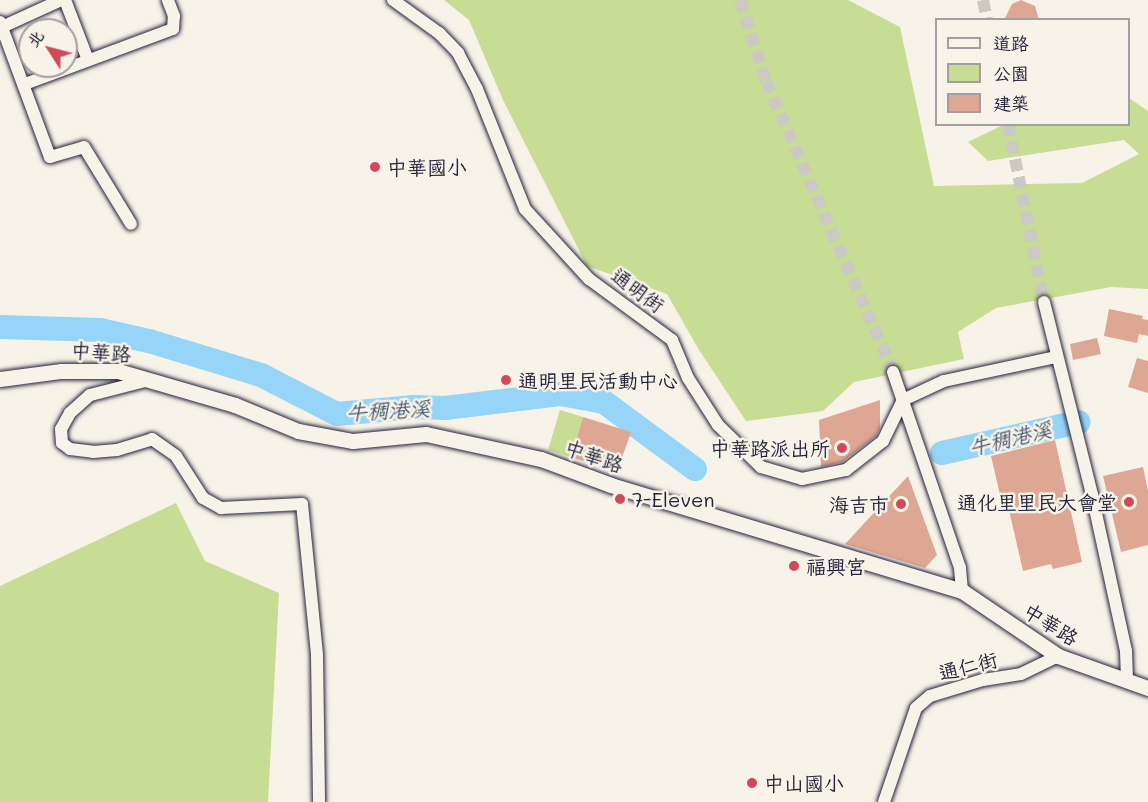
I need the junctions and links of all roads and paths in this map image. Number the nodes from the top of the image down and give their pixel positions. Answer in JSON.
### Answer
{"nodes":[{"id":1,"x":63,"y":0,"type":"edge"},
{"id":2,"x":168,"y":0,"type":"edge"},
{"id":3,"x":393,"y":0,"type":"edge"},
{"id":4,"x":1,"y":25,"type":"edge"},
{"id":5,"x":88,"y":60,"type":"junction"},
{"id":6,"x":25,"y":84,"type":"junction"},
{"id":7,"x":131,"y":224,"type":"dead end"},
{"id":8,"x":1044,"y":302,"type":"tunnel mouth"},
{"id":9,"x":1056,"y":357,"type":"junction"},
{"id":10,"x":893,"y":372,"type":"tunnel mouth"},
{"id":11,"x":0,"y":379,"type":"edge"},
{"id":12,"x":154,"y":380,"type":"junction"},
{"id":13,"x":903,"y":400,"type":"junction"},
{"id":14,"x":962,"y":591,"type":"junction"},
{"id":15,"x":1058,"y":656,"type":"junction"},
{"id":16,"x":1127,"y":681,"type":"junction"},
{"id":17,"x":1148,"y":688,"type":"edge"},
{"id":18,"x":319,"y":802,"type":"edge"},
{"id":19,"x":884,"y":802,"type":"edge"}],
"edges":[{"from":1,"to":4,"type":"street"},
{"from":1,"to":5,"type":"street"},
{"from":2,"to":5,"type":"street"},
{"from":3,"to":13,"type":"street","name":"通明街"},
{"from":4,"to":6,"type":"street"},
{"from":5,"to":6,"type":"street"},
{"from":6,"to":7,"type":"street"},
{"from":8,"to":9,"type":"street"},
{"from":9,"to":13,"type":"street"},
{"from":9,"to":16,"type":"street"},
{"from":10,"to":13,"type":"street"},
{"from":11,"to":12,"type":"street","name":"中華路"},
{"from":12,"to":14,"type":"street","name":"中華路"},
{"from":12,"to":18,"type":"street"},
{"from":13,"to":14,"type":"street"},
{"from":14,"to":15,"type":"street","name":"中華路"},
{"from":15,"to":16,"type":"street","name":"中華路"},
{"from":15,"to":19,"type":"street","name":"通仁街"},
{"from":16,"to":17,"type":"street","name":"中華路"}]}
